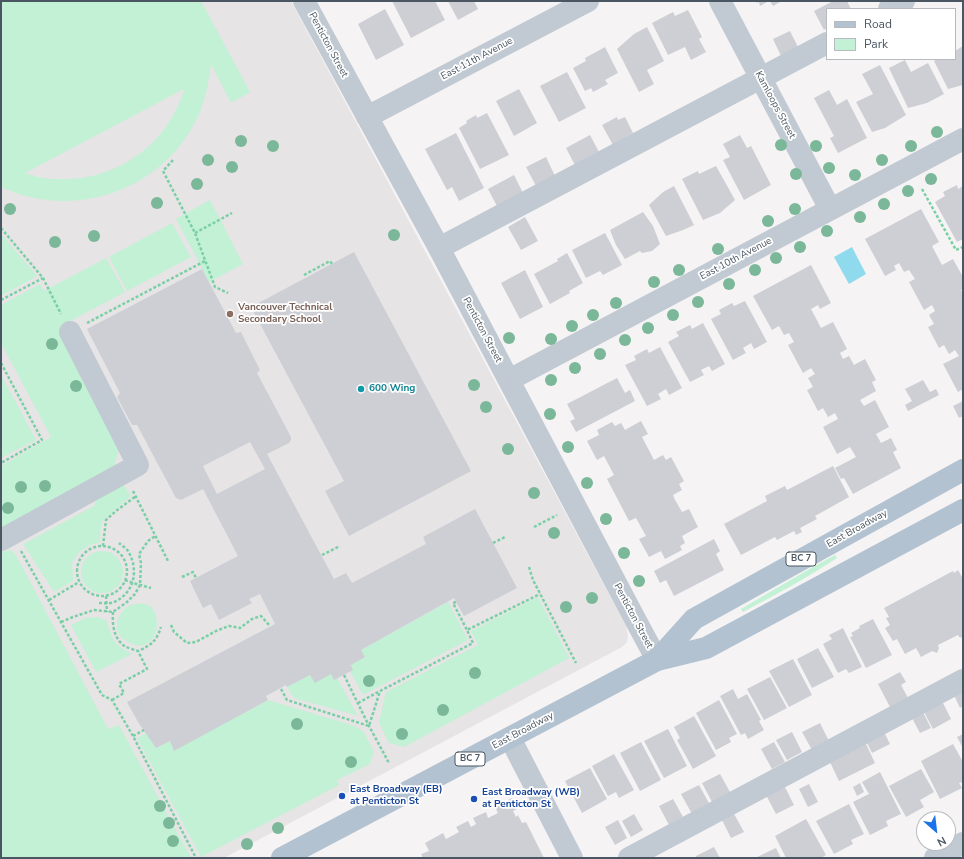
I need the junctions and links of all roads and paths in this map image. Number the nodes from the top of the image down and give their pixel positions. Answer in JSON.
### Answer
{"nodes":[{"id":1,"x":304,"y":1,"type":"edge"},
{"id":2,"x":588,"y":1,"type":"edge"},
{"id":3,"x":720,"y":1,"type":"edge"},
{"id":4,"x":904,"y":1,"type":"edge"},
{"id":5,"x":891,"y":8,"type":"edge"},
{"id":6,"x":826,"y":44,"type":"edge"},
{"id":7,"x":761,"y":78,"type":"junction"},
{"id":8,"x":367,"y":117,"type":"junction"},
{"id":9,"x":963,"y":138,"type":"edge"},
{"id":10,"x":173,"y":160,"type":"dead end"},
{"id":11,"x":922,"y":189,"type":"dead end"},
{"id":12,"x":830,"y":209,"type":"junction"},
{"id":13,"x":232,"y":213,"type":"dead end"},
{"id":14,"x":1,"y":228,"type":"edge"},
{"id":15,"x":195,"y":233,"type":"junction"},
{"id":16,"x":963,"y":247,"type":"edge"},
{"id":17,"x":439,"y":248,"type":"junction"},
{"id":18,"x":205,"y":261,"type":"junction"},
{"id":19,"x":332,"y":264,"type":"dead end"},
{"id":20,"x":304,"y":275,"type":"dead end"},
{"id":21,"x":43,"y":278,"type":"junction"},
{"id":22,"x":228,"y":293,"type":"dead end"},
{"id":23,"x":1,"y":300,"type":"edge"},
{"id":24,"x":70,"y":332,"type":"junction"},
{"id":25,"x":1,"y":364,"type":"edge"},
{"id":26,"x":509,"y":380,"type":"junction"},
{"id":27,"x":1,"y":463,"type":"edge"},
{"id":28,"x":123,"y":473,"type":"junction"},
{"id":29,"x":961,"y":475,"type":"edge"},
{"id":30,"x":136,"y":496,"type":"junction"},
{"id":31,"x":963,"y":510,"type":"edge"},
{"id":32,"x":557,"y":515,"type":"dead end"},
{"id":33,"x":534,"y":527,"type":"dead end"},
{"id":34,"x":155,"y":536,"type":"junction"},
{"id":35,"x":506,"y":537,"type":"dead end"},
{"id":36,"x":6,"y":538,"type":"edge"},
{"id":37,"x":119,"y":543,"type":"dead end"},
{"id":38,"x":493,"y":543,"type":"dead end"},
{"id":39,"x":103,"y":546,"type":"junction"},
{"id":40,"x":340,"y":546,"type":"dead end"},
{"id":41,"x":322,"y":555,"type":"dead end"},
{"id":42,"x":168,"y":561,"type":"dead end"},
{"id":43,"x":528,"y":567,"type":"dead end"},
{"id":44,"x":182,"y":578,"type":"dead end"},
{"id":45,"x":196,"y":578,"type":"dead end"},
{"id":46,"x":125,"y":580,"type":"junction"},
{"id":47,"x":79,"y":582,"type":"junction"},
{"id":48,"x":132,"y":583,"type":"junction"},
{"id":49,"x":140,"y":585,"type":"junction"},
{"id":50,"x":151,"y":588,"type":"dead end"},
{"id":51,"x":540,"y":594,"type":"junction"},
{"id":52,"x":106,"y":596,"type":"junction"},
{"id":53,"x":49,"y":600,"type":"junction"},
{"id":54,"x":456,"y":602,"type":"dead end"},
{"id":55,"x":99,"y":603,"type":"dead end"},
{"id":56,"x":107,"y":603,"type":"junction"},
{"id":57,"x":107,"y":612,"type":"junction"},
{"id":58,"x":113,"y":612,"type":"junction"},
{"id":59,"x":61,"y":622,"type":"junction"},
{"id":60,"x":171,"y":625,"type":"dead end"},
{"id":61,"x":270,"y":626,"type":"dead end"},
{"id":62,"x":161,"y":627,"type":"dead end"},
{"id":63,"x":467,"y":630,"type":"junction"},
{"id":64,"x":138,"y":651,"type":"junction"},
{"id":65,"x":657,"y":660,"type":"junction"},
{"id":66,"x":576,"y":663,"type":"dead end"},
{"id":67,"x":344,"y":675,"type":"dead end"},
{"id":68,"x":963,"y":680,"type":"edge"},
{"id":69,"x":281,"y":689,"type":"dead end"},
{"id":70,"x":380,"y":691,"type":"junction"},
{"id":71,"x":112,"y":700,"type":"junction"},
{"id":72,"x":358,"y":703,"type":"junction"},
{"id":73,"x":370,"y":726,"type":"junction"},
{"id":74,"x":144,"y":730,"type":"dead end"},
{"id":75,"x":133,"y":736,"type":"junction"},
{"id":76,"x":510,"y":738,"type":"junction"},
{"id":77,"x":389,"y":763,"type":"dead end"},
{"id":78,"x":963,"y":843,"type":"edge"},
{"id":79,"x":196,"y":858,"type":"edge"},
{"id":80,"x":282,"y":858,"type":"edge"},
{"id":81,"x":572,"y":858,"type":"edge"},
{"id":82,"x":629,"y":858,"type":"edge"},
{"id":83,"x":935,"y":858,"type":"edge"}],
"edges":[{"from":1,"to":8,"type":"street","name":"Penticton Street"},
{"from":2,"to":8,"type":"street","name":"East 11th Avenue"},
{"from":3,"to":7,"type":"street","name":"Kamloops Street"},
{"from":4,"to":5,"type":"street"},
{"from":6,"to":7,"type":"street"},
{"from":7,"to":12,"type":"street","name":"Kamloops Street"},
{"from":7,"to":17,"type":"street"},
{"from":8,"to":17,"type":"street","name":"Penticton Street"},
{"from":9,"to":12,"type":"street","name":"East 10th Avenue"},
{"from":10,"to":15,"type":"path"},
{"from":11,"to":16,"type":"path"},
{"from":12,"to":26,"type":"street","name":"East 10th Avenue"},
{"from":13,"to":15,"type":"path"},
{"from":14,"to":21,"type":"path"},
{"from":15,"to":18,"type":"path"},
{"from":17,"to":26,"type":"street","name":"Penticton Street"},
{"from":18,"to":22,"type":"path"},
{"from":18,"to":24,"type":"path"},
{"from":19,"to":20,"type":"path"},
{"from":21,"to":23,"type":"path"},
{"from":21,"to":24,"type":"path"},
{"from":24,"to":28,"type":"street"},
{"from":25,"to":27,"type":"path"},
{"from":26,"to":65,"type":"street","name":"Penticton Street"},
{"from":28,"to":30,"type":"path"},
{"from":28,"to":36,"type":"street"},
{"from":29,"to":65,"type":"main road","name":"East Broadway","number":"BC 7"},
{"from":30,"to":34,"type":"path"},
{"from":30,"to":39,"type":"path"},
{"from":31,"to":65,"type":"main road","name":"East Broadway","number":"BC 7"},
{"from":32,"to":33,"type":"path"},
{"from":34,"to":42,"type":"path"},
{"from":34,"to":49,"type":"path"},
{"from":35,"to":38,"type":"path"},
{"from":36,"to":53,"type":"path"},
{"from":37,"to":48,"type":"path"},
{"from":39,"to":46,"type":"path"},
{"from":39,"to":47,"type":"path"},
{"from":40,"to":41,"type":"path"},
{"from":43,"to":51,"type":"path"},
{"from":44,"to":45,"type":"path"},
{"from":46,"to":48,"type":"path"},
{"from":46,"to":52,"type":"path"},
{"from":47,"to":52,"type":"path"},
{"from":47,"to":53,"type":"path"},
{"from":48,"to":49,"type":"path"},
{"from":48,"to":56,"type":"path"},
{"from":49,"to":50,"type":"path"},
{"from":49,"to":58,"type":"path"},
{"from":51,"to":63,"type":"path"},
{"from":51,"to":66,"type":"path"},
{"from":52,"to":56,"type":"path"},
{"from":53,"to":59,"type":"path"},
{"from":54,"to":63,"type":"path"},
{"from":55,"to":56,"type":"path"},
{"from":56,"to":57,"type":"path"},
{"from":57,"to":58,"type":"path"},
{"from":57,"to":59,"type":"path"},
{"from":58,"to":64,"type":"path"},
{"from":59,"to":71,"type":"path"},
{"from":60,"to":61,"type":"path"},
{"from":62,"to":64,"type":"path"},
{"from":63,"to":70,"type":"path"},
{"from":64,"to":71,"type":"path"},
{"from":65,"to":76,"type":"main road","name":"East Broadway","number":"BC 7"},
{"from":67,"to":72,"type":"path"},
{"from":68,"to":82,"type":"street"},
{"from":69,"to":73,"type":"path"},
{"from":70,"to":72,"type":"path"},
{"from":70,"to":73,"type":"path"},
{"from":71,"to":75,"type":"path"},
{"from":72,"to":73,"type":"path"},
{"from":73,"to":77,"type":"path"},
{"from":74,"to":75,"type":"path"},
{"from":75,"to":79,"type":"path"},
{"from":76,"to":80,"type":"main road","name":"East Broadway","number":"BC 7"},
{"from":76,"to":81,"type":"street"},
{"from":78,"to":83,"type":"street"}]}
